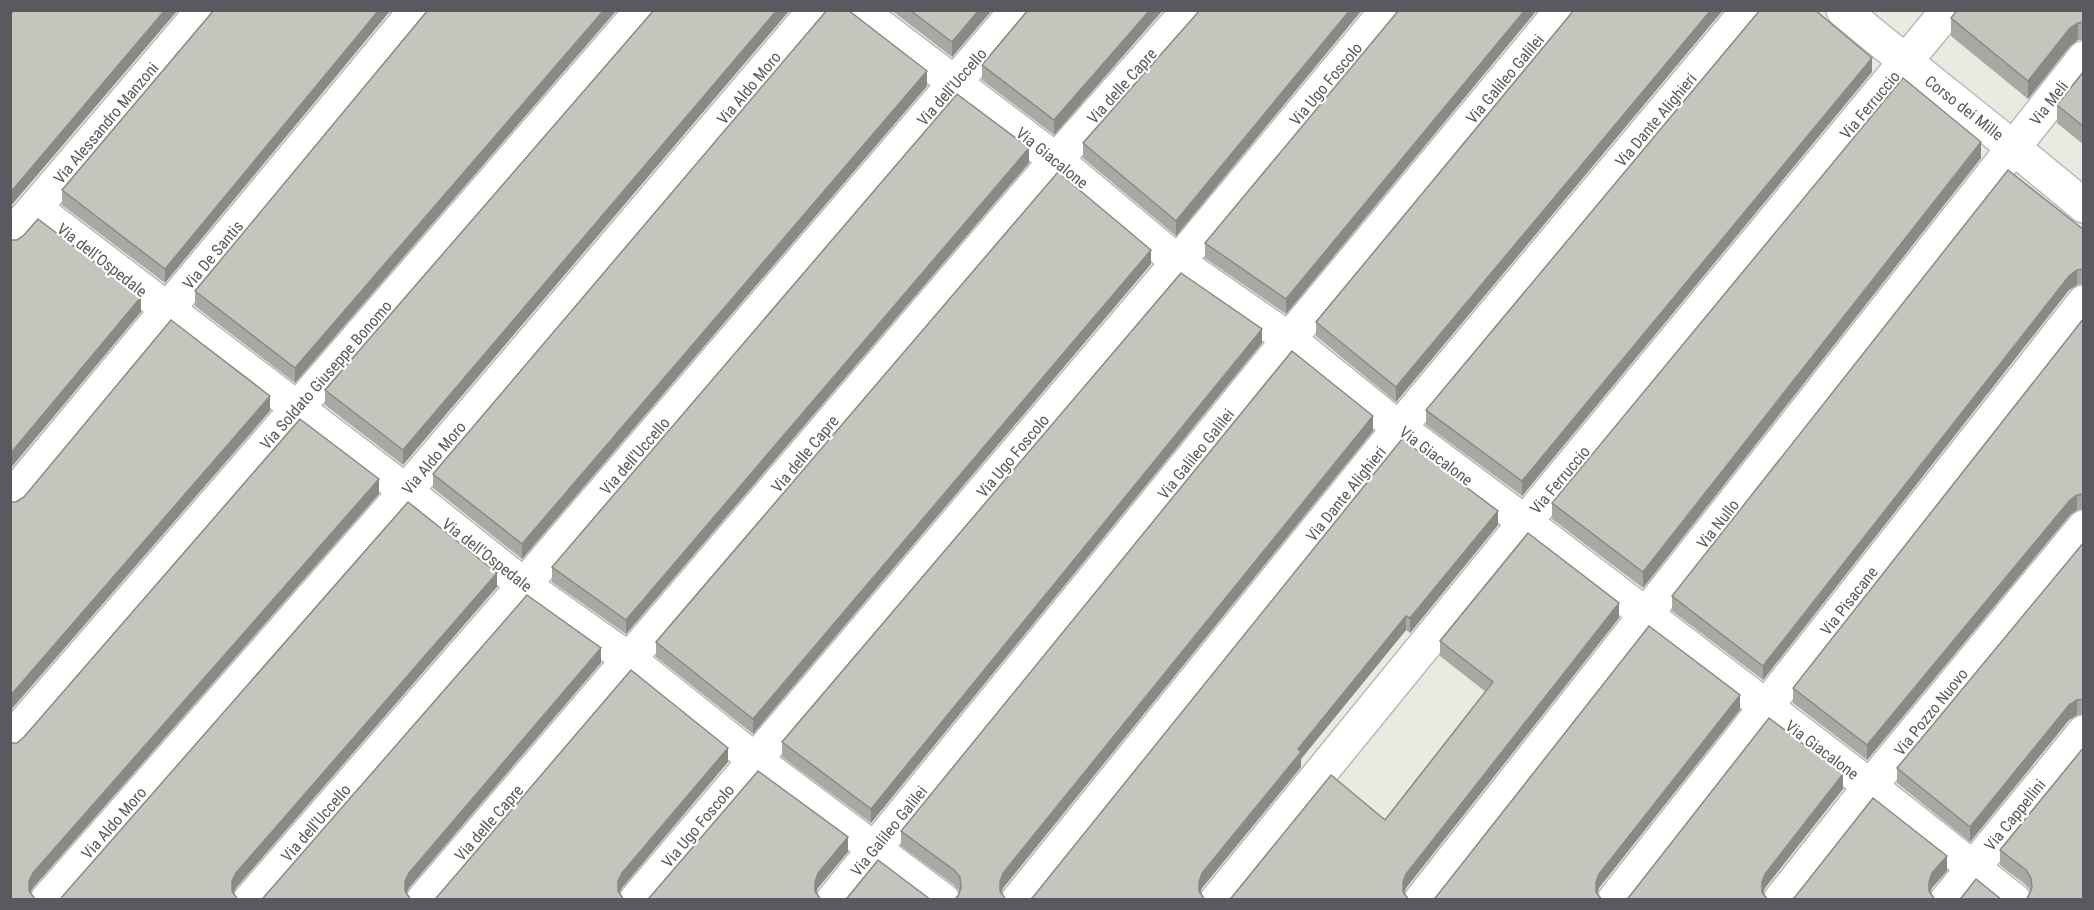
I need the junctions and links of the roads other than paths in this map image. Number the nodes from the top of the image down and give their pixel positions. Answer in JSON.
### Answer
{"nodes":[{"id":1,"x":203,"y":10,"type":"edge"},
{"id":2,"x":416,"y":10,"type":"edge"},
{"id":3,"x":642,"y":10,"type":"edge"},
{"id":4,"x":815,"y":10,"type":"edge"},
{"id":5,"x":859,"y":10,"type":"edge"},
{"id":6,"x":1017,"y":10,"type":"edge"},
{"id":7,"x":1188,"y":10,"type":"edge"},
{"id":8,"x":1387,"y":10,"type":"edge"},
{"id":9,"x":1562,"y":10,"type":"edge"},
{"id":10,"x":1748,"y":10,"type":"edge"},
{"id":11,"x":1843,"y":10,"type":"edge"},
{"id":12,"x":1948,"y":10,"type":"edge"},
{"id":13,"x":2084,"y":58,"type":"edge"},
{"id":14,"x":1905,"y":62,"type":"junction"},
{"id":15,"x":956,"y":83,"type":"junction"},
{"id":16,"x":2015,"y":147,"type":"junction"},
{"id":17,"x":1056,"y":160,"type":"junction"},
{"id":18,"x":2084,"y":206,"type":"edge"},
{"id":19,"x":35,"y":208,"type":"junction"},
{"id":20,"x":10,"y":237,"type":"edge"},
{"id":21,"x":1178,"y":262,"type":"junction"},
{"id":22,"x":2084,"y":302,"type":"edge"},
{"id":23,"x":167,"y":310,"type":"junction"},
{"id":24,"x":1289,"y":339,"type":"junction"},
{"id":25,"x":297,"y":409,"type":"junction"},
{"id":26,"x":1399,"y":429,"type":"junction"},
{"id":27,"x":406,"y":491,"type":"junction"},
{"id":28,"x":10,"y":499,"type":"edge"},
{"id":29,"x":1525,"y":522,"type":"junction"},
{"id":30,"x":2084,"y":526,"type":"edge"},
{"id":31,"x":524,"y":585,"type":"junction"},
{"id":32,"x":1646,"y":615,"type":"junction"},
{"id":33,"x":630,"y":660,"type":"junction"},
{"id":34,"x":1766,"y":708,"type":"junction"},
{"id":35,"x":2084,"y":732,"type":"edge"},
{"id":36,"x":10,"y":740,"type":"edge"},
{"id":37,"x":754,"y":759,"type":"junction"},
{"id":38,"x":1870,"y":786,"type":"junction"},
{"id":39,"x":875,"y":848,"type":"junction"},
{"id":40,"x":1972,"y":867,"type":"junction"},
{"id":41,"x":47,"y":900,"type":"edge"},
{"id":42,"x":250,"y":900,"type":"edge"},
{"id":43,"x":423,"y":900,"type":"edge"},
{"id":44,"x":636,"y":900,"type":"edge"},
{"id":45,"x":833,"y":900,"type":"edge"},
{"id":46,"x":943,"y":900,"type":"edge"},
{"id":47,"x":1018,"y":900,"type":"edge"},
{"id":48,"x":1217,"y":900,"type":"edge"},
{"id":49,"x":1421,"y":900,"type":"edge"},
{"id":50,"x":1614,"y":900,"type":"edge"},
{"id":51,"x":1780,"y":900,"type":"edge"},
{"id":52,"x":1947,"y":900,"type":"edge"},
{"id":53,"x":2014,"y":900,"type":"edge"}],
"edges":[{"from":1,"to":19,"type":"street","name":"Via Alessandro Manzoni"},
{"from":2,"to":23,"type":"street","name":"Via De Santis"},
{"from":3,"to":25,"type":"street","name":"Via Soldato Giuseppe Bonomo"},
{"from":4,"to":27,"type":"street","name":"Via Aldo Moro"},
{"from":5,"to":15,"type":"street","name":"Via Giacalone"},
{"from":6,"to":15,"type":"street","name":"Via dell'Uccello"},
{"from":7,"to":17,"type":"street","name":"Via delle Capre"},
{"from":8,"to":21,"type":"street","name":"Via Ugo Foscolo"},
{"from":9,"to":24,"type":"street","name":"Via Galileo Galilei"},
{"from":10,"to":26,"type":"street","name":"Via Dante Alighieri"},
{"from":11,"to":14,"type":"street","name":"Corso dei Mille"},
{"from":12,"to":14,"type":"street","name":"Via Ferruccio"},
{"from":13,"to":16,"type":"street","name":"Via Meli"},
{"from":14,"to":16,"type":"street","name":"Corso dei Mille"},
{"from":14,"to":29,"type":"street","name":"Via Ferruccio"},
{"from":15,"to":17,"type":"street","name":"Via Giacalone"},
{"from":15,"to":31,"type":"street","name":"Via dell'Uccello"},
{"from":16,"to":18,"type":"street","name":"Corso dei Mille"},
{"from":16,"to":32,"type":"street","name":"Via Nullo"},
{"from":17,"to":21,"type":"street","name":"Via Giacalone"},
{"from":17,"to":33,"type":"street","name":"Via delle Capre"},
{"from":19,"to":20,"type":"street","name":"Via Alessandro Manzoni"},
{"from":19,"to":23,"type":"street","name":"Via dell'Ospedale"},
{"from":21,"to":24,"type":"street","name":"Via Giacalone"},
{"from":21,"to":37,"type":"street","name":"Via Ugo Foscolo"},
{"from":22,"to":34,"type":"street","name":"Via Pisacane"},
{"from":23,"to":25,"type":"street","name":"Via dell'Ospedale"},
{"from":23,"to":28,"type":"street","name":"Via De Santis"},
{"from":24,"to":26,"type":"street","name":"Via Giacalone"},
{"from":24,"to":39,"type":"street","name":"Via Galileo Galilei"},
{"from":25,"to":27,"type":"street","name":"Via dell'Ospedale"},
{"from":25,"to":36,"type":"street","name":"Via Soldato Giuseppe Bonomo"},
{"from":26,"to":29,"type":"street","name":"Via Giacalone"},
{"from":26,"to":47,"type":"street","name":"Via Dante Alighieri"},
{"from":27,"to":31,"type":"street","name":"Via dell'Ospedale"},
{"from":27,"to":41,"type":"street","name":"Via Aldo Moro"},
{"from":29,"to":32,"type":"street","name":"Via Giacalone"},
{"from":29,"to":48,"type":"street","name":"Via Ferruccio"},
{"from":30,"to":38,"type":"street","name":"Via Pozzo Nuovo"},
{"from":31,"to":33,"type":"street","name":"Via dell'Ospedale"},
{"from":31,"to":42,"type":"street","name":"Via dell'Uccello"},
{"from":32,"to":34,"type":"street","name":"Via Giacalone"},
{"from":32,"to":49,"type":"street","name":"Via Nullo"},
{"from":33,"to":37,"type":"street","name":"Via dell'Ospedale"},
{"from":33,"to":43,"type":"street","name":"Via delle Capre"},
{"from":34,"to":38,"type":"street","name":"Via Giacalone"},
{"from":34,"to":50,"type":"street","name":"Via Pisacane"},
{"from":35,"to":40,"type":"street","name":"Via Cappellini"},
{"from":37,"to":39,"type":"street","name":"Via dell'Ospedale"},
{"from":37,"to":44,"type":"street","name":"Via Ugo Foscolo"},
{"from":38,"to":40,"type":"street","name":"Via Giacalone"},
{"from":38,"to":51,"type":"street","name":"Via Pozzo Nuovo"},
{"from":39,"to":45,"type":"street","name":"Via Galileo Galilei"},
{"from":39,"to":46,"type":"street","name":"Via dell'Ospedale"},
{"from":40,"to":52,"type":"street","name":"Via Cappellini"},
{"from":40,"to":53,"type":"street","name":"Via Giacalone"}]}
